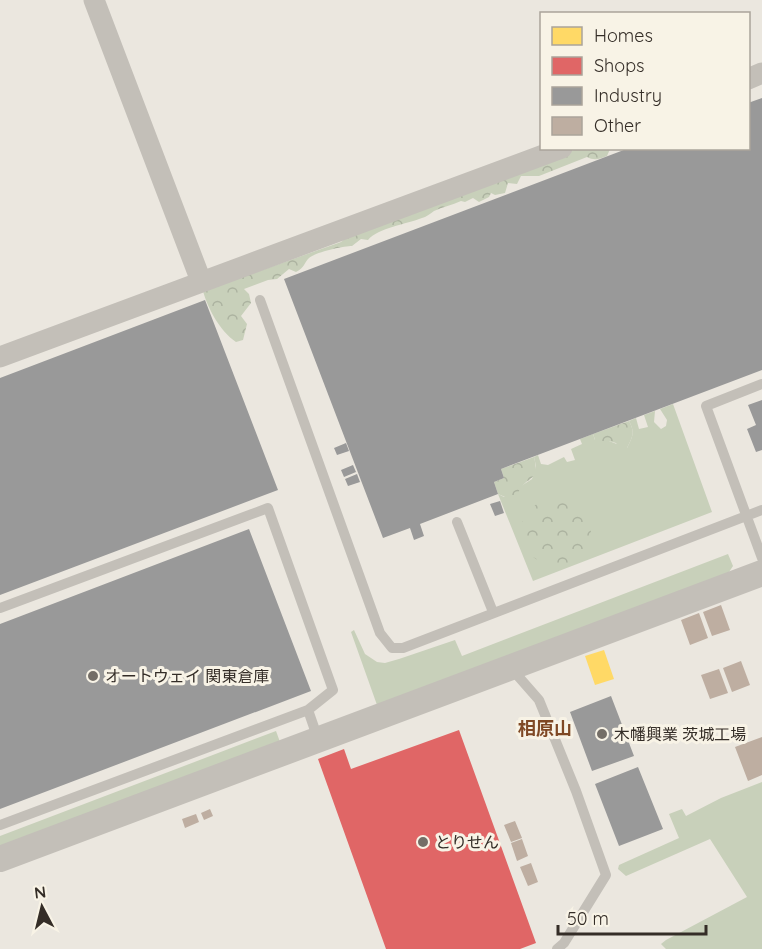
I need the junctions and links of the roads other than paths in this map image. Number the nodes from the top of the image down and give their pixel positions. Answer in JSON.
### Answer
{"nodes":[{"id":1,"x":94,"y":0,"type":"edge"},
{"id":2,"x":557,"y":150,"type":"edge"},
{"id":3,"x":201,"y":281,"type":"junction"},
{"id":4,"x":260,"y":300,"type":"dead end"},
{"id":5,"x":0,"y":357,"type":"edge"},
{"id":6,"x":762,"y":384,"type":"edge"},
{"id":7,"x":762,"y":510,"type":"edge"},
{"id":8,"x":746,"y":516,"type":"junction"},
{"id":9,"x":457,"y":522,"type":"dead end"},
{"id":10,"x":762,"y":558,"type":"edge"},
{"id":11,"x":762,"y":573,"type":"edge"},
{"id":12,"x":0,"y":608,"type":"edge"},
{"id":13,"x":493,"y":612,"type":"junction"},
{"id":14,"x":511,"y":668,"type":"junction"},
{"id":15,"x":308,"y":710,"type":"junction"},
{"id":16,"x":318,"y":740,"type":"junction"},
{"id":17,"x":0,"y":825,"type":"edge"},
{"id":18,"x":0,"y":859,"type":"edge"},
{"id":19,"x":557,"y":949,"type":"edge"}],
"edges":[{"from":1,"to":3,"type":"street"},
{"from":2,"to":3,"type":"street"},
{"from":3,"to":5,"type":"street"},
{"from":4,"to":13,"type":"lane"},
{"from":6,"to":8,"type":"lane"},
{"from":7,"to":8,"type":"lane"},
{"from":8,"to":10,"type":"lane"},
{"from":8,"to":13,"type":"lane"},
{"from":9,"to":13,"type":"lane"},
{"from":11,"to":14,"type":"street"},
{"from":12,"to":15,"type":"lane"},
{"from":14,"to":16,"type":"street"},
{"from":14,"to":19,"type":"lane"},
{"from":15,"to":16,"type":"lane"},
{"from":15,"to":17,"type":"lane"},
{"from":16,"to":18,"type":"street"}]}
